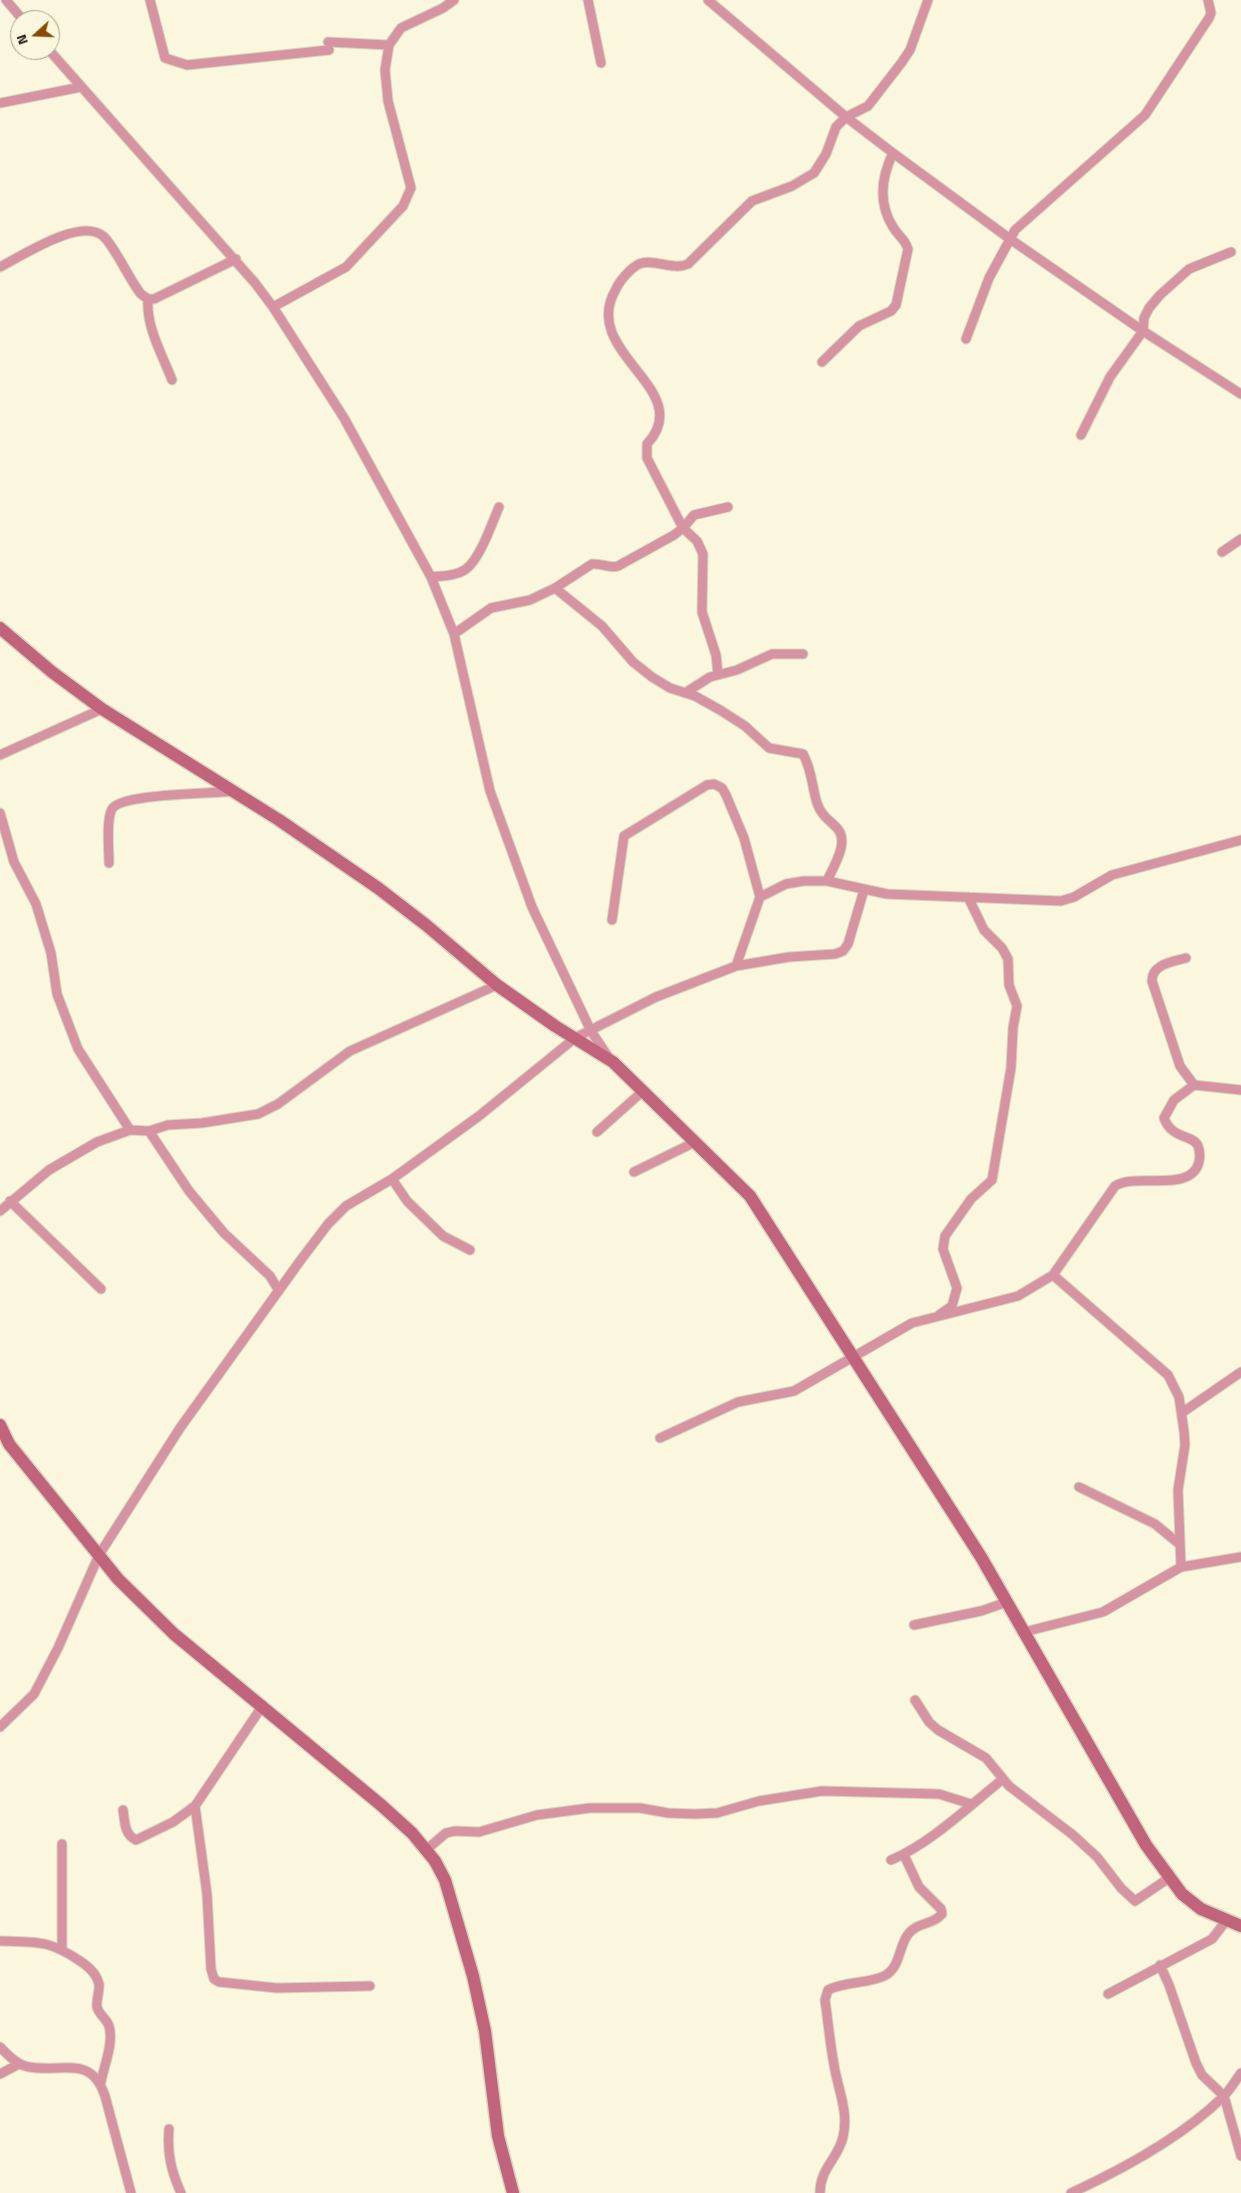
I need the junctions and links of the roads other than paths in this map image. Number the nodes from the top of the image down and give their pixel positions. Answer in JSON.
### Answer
{"nodes":[{"id":1,"x":6,"y":0,"type":"edge"},
{"id":2,"x":150,"y":0,"type":"edge"},
{"id":3,"x":454,"y":0,"type":"edge"},
{"id":4,"x":588,"y":0,"type":"edge"},
{"id":5,"x":708,"y":0,"type":"edge"},
{"id":6,"x":928,"y":0,"type":"edge"},
{"id":7,"x":1208,"y":0,"type":"edge"},
{"id":8,"x":14,"y":10,"type":"edge"},
{"id":9,"x":389,"y":45,"type":"junction"},
{"id":10,"x":58,"y":60,"type":"edge"},
{"id":11,"x":601,"y":63,"type":"dead end"},
{"id":12,"x":81,"y":87,"type":"junction"},
{"id":13,"x":0,"y":103,"type":"edge"},
{"id":14,"x":846,"y":117,"type":"junction"},
{"id":15,"x":893,"y":153,"type":"junction"},
{"id":16,"x":1010,"y":240,"type":"junction"},
{"id":17,"x":1231,"y":252,"type":"dead end"},
{"id":18,"x":236,"y":260,"type":"junction"},
{"id":19,"x":0,"y":267,"type":"edge"},
{"id":20,"x":148,"y":299,"type":"junction"},
{"id":21,"x":273,"y":307,"type":"junction"},
{"id":22,"x":1143,"y":330,"type":"junction"},
{"id":23,"x":966,"y":339,"type":"dead end"},
{"id":24,"x":822,"y":362,"type":"dead end"},
{"id":25,"x":172,"y":380,"type":"dead end"},
{"id":26,"x":1241,"y":394,"type":"edge"},
{"id":27,"x":1081,"y":435,"type":"dead end"},
{"id":28,"x":500,"y":507,"type":"dead end"},
{"id":29,"x":728,"y":507,"type":"dead end"},
{"id":30,"x":683,"y":528,"type":"junction"},
{"id":31,"x":1241,"y":540,"type":"edge"},
{"id":32,"x":1222,"y":552,"type":"dead end"},
{"id":33,"x":431,"y":577,"type":"junction"},
{"id":34,"x":555,"y":588,"type":"junction"},
{"id":35,"x":0,"y":628,"type":"edge"},
{"id":36,"x":454,"y":634,"type":"junction"},
{"id":37,"x":804,"y":654,"type":"dead end"},
{"id":38,"x":718,"y":674,"type":"junction"},
{"id":39,"x":685,"y":693,"type":"junction"},
{"id":40,"x":102,"y":709,"type":"junction"},
{"id":41,"x":0,"y":755,"type":"edge"},
{"id":42,"x":233,"y":791,"type":"junction"},
{"id":43,"x":0,"y":813,"type":"edge"},
{"id":44,"x":1241,"y":840,"type":"edge"},
{"id":45,"x":109,"y":863,"type":"dead end"},
{"id":46,"x":827,"y":881,"type":"junction"},
{"id":47,"x":864,"y":890,"type":"junction"},
{"id":48,"x":760,"y":896,"type":"junction"},
{"id":49,"x":968,"y":897,"type":"junction"},
{"id":50,"x":612,"y":920,"type":"dead end"},
{"id":51,"x":1186,"y":958,"type":"dead end"},
{"id":52,"x":736,"y":966,"type":"junction"},
{"id":53,"x":497,"y":985,"type":"junction"},
{"id":54,"x":592,"y":1030,"type":"junction"},
{"id":55,"x":575,"y":1038,"type":"junction"},
{"id":56,"x":613,"y":1062,"type":"junction"},
{"id":57,"x":1194,"y":1085,"type":"junction"},
{"id":58,"x":1241,"y":1090,"type":"edge"},
{"id":59,"x":643,"y":1091,"type":"junction"},
{"id":60,"x":130,"y":1130,"type":"junction"},
{"id":61,"x":149,"y":1131,"type":"junction"},
{"id":62,"x":597,"y":1132,"type":"dead end"},
{"id":63,"x":695,"y":1142,"type":"junction"},
{"id":64,"x":634,"y":1172,"type":"dead end"},
{"id":65,"x":392,"y":1179,"type":"junction"},
{"id":66,"x":10,"y":1201,"type":"junction"},
{"id":67,"x":0,"y":1211,"type":"edge"},
{"id":68,"x":470,"y":1250,"type":"dead end"},
{"id":69,"x":1052,"y":1275,"type":"junction"},
{"id":70,"x":101,"y":1289,"type":"dead end"},
{"id":71,"x":279,"y":1291,"type":"junction"},
{"id":72,"x":935,"y":1318,"type":"junction"},
{"id":73,"x":854,"y":1358,"type":"junction"},
{"id":74,"x":1241,"y":1372,"type":"edge"},
{"id":75,"x":1183,"y":1412,"type":"junction"},
{"id":76,"x":0,"y":1425,"type":"edge"},
{"id":77,"x":660,"y":1438,"type":"dead end"},
{"id":78,"x":1080,"y":1488,"type":"dead end"},
{"id":79,"x":1178,"y":1543,"type":"junction"},
{"id":80,"x":99,"y":1555,"type":"junction"},
{"id":81,"x":1241,"y":1557,"type":"edge"},
{"id":82,"x":1181,"y":1567,"type":"junction"},
{"id":83,"x":1007,"y":1602,"type":"junction"},
{"id":84,"x":914,"y":1625,"type":"dead end"},
{"id":85,"x":1024,"y":1632,"type":"junction"},
{"id":86,"x":915,"y":1700,"type":"dead end"},
{"id":87,"x":263,"y":1705,"type":"junction"},
{"id":88,"x":0,"y":1727,"type":"edge"},
{"id":89,"x":1002,"y":1779,"type":"junction"},
{"id":90,"x":971,"y":1804,"type":"junction"},
{"id":91,"x":195,"y":1806,"type":"junction"},
{"id":92,"x":123,"y":1810,"type":"dead end"},
{"id":93,"x":62,"y":1844,"type":"dead end"},
{"id":94,"x":426,"y":1850,"type":"junction"},
{"id":95,"x":904,"y":1855,"type":"junction"},
{"id":96,"x":891,"y":1860,"type":"dead end"},
{"id":97,"x":1169,"y":1878,"type":"junction"},
{"id":98,"x":1226,"y":1921,"type":"junction"},
{"id":99,"x":1241,"y":1926,"type":"edge"},
{"id":100,"x":0,"y":1941,"type":"edge"},
{"id":101,"x":62,"y":1948,"type":"junction"},
{"id":102,"x":1160,"y":1965,"type":"junction"},
{"id":103,"x":370,"y":1986,"type":"dead end"},
{"id":104,"x":1108,"y":1994,"type":"dead end"},
{"id":105,"x":0,"y":2047,"type":"edge"},
{"id":106,"x":19,"y":2064,"type":"junction"},
{"id":107,"x":1241,"y":2073,"type":"edge"},
{"id":108,"x":0,"y":2074,"type":"edge"},
{"id":109,"x":101,"y":2082,"type":"junction"},
{"id":110,"x":1224,"y":2096,"type":"junction"},
{"id":111,"x":169,"y":2129,"type":"dead end"},
{"id":112,"x":1241,"y":2156,"type":"edge"},
{"id":113,"x":131,"y":2193,"type":"edge"},
{"id":114,"x":181,"y":2193,"type":"edge"},
{"id":115,"x":514,"y":2193,"type":"edge"},
{"id":116,"x":820,"y":2193,"type":"edge"},
{"id":117,"x":1071,"y":2193,"type":"edge"}],
"edges":[{"from":1,"to":8,"type":"street"},
{"from":2,"to":9,"type":"street"},
{"from":3,"to":9,"type":"street"},
{"from":4,"to":11,"type":"street"},
{"from":5,"to":14,"type":"street"},
{"from":6,"to":14,"type":"street"},
{"from":7,"to":16,"type":"street"},
{"from":9,"to":21,"type":"street"},
{"from":10,"to":12,"type":"street"},
{"from":12,"to":13,"type":"street"},
{"from":12,"to":18,"type":"street"},
{"from":14,"to":15,"type":"street"},
{"from":14,"to":30,"type":"street"},
{"from":15,"to":16,"type":"street"},
{"from":15,"to":24,"type":"street"},
{"from":16,"to":22,"type":"street"},
{"from":16,"to":23,"type":"street"},
{"from":17,"to":22,"type":"street"},
{"from":18,"to":20,"type":"street"},
{"from":18,"to":21,"type":"street"},
{"from":19,"to":20,"type":"street"},
{"from":20,"to":25,"type":"street"},
{"from":21,"to":33,"type":"street"},
{"from":22,"to":26,"type":"street"},
{"from":22,"to":27,"type":"street"},
{"from":28,"to":33,"type":"street"},
{"from":29,"to":30,"type":"street"},
{"from":30,"to":34,"type":"street"},
{"from":30,"to":38,"type":"street"},
{"from":31,"to":32,"type":"street"},
{"from":33,"to":36,"type":"street"},
{"from":34,"to":36,"type":"street"},
{"from":34,"to":39,"type":"street"},
{"from":35,"to":40,"type":"main road"},
{"from":36,"to":54,"type":"street"},
{"from":37,"to":38,"type":"street"},
{"from":38,"to":39,"type":"street"},
{"from":39,"to":46,"type":"street"},
{"from":40,"to":41,"type":"street"},
{"from":40,"to":42,"type":"main road"},
{"from":42,"to":45,"type":"street"},
{"from":42,"to":53,"type":"main road"},
{"from":43,"to":60,"type":"street"},
{"from":44,"to":49,"type":"street"},
{"from":46,"to":47,"type":"street"},
{"from":46,"to":48,"type":"street"},
{"from":47,"to":49,"type":"street"},
{"from":47,"to":52,"type":"street"},
{"from":48,"to":50,"type":"street"},
{"from":48,"to":52,"type":"street"},
{"from":49,"to":72,"type":"street"},
{"from":51,"to":57,"type":"street"},
{"from":52,"to":54,"type":"street"},
{"from":53,"to":55,"type":"main road"},
{"from":53,"to":61,"type":"street"},
{"from":54,"to":55,"type":"street"},
{"from":54,"to":56,"type":"street"},
{"from":55,"to":56,"type":"main road"},
{"from":55,"to":65,"type":"street"},
{"from":56,"to":59,"type":"main road"},
{"from":57,"to":58,"type":"street"},
{"from":57,"to":69,"type":"street"},
{"from":59,"to":62,"type":"street"},
{"from":59,"to":63,"type":"main road"},
{"from":60,"to":61,"type":"street"},
{"from":60,"to":66,"type":"street"},
{"from":61,"to":71,"type":"street"},
{"from":63,"to":64,"type":"street"},
{"from":63,"to":73,"type":"main road"},
{"from":65,"to":68,"type":"street"},
{"from":65,"to":71,"type":"street"},
{"from":66,"to":67,"type":"street"},
{"from":66,"to":70,"type":"street"},
{"from":69,"to":72,"type":"street"},
{"from":69,"to":75,"type":"street"},
{"from":71,"to":80,"type":"street"},
{"from":72,"to":73,"type":"street"},
{"from":73,"to":77,"type":"street"},
{"from":73,"to":83,"type":"main road"},
{"from":74,"to":75,"type":"street"},
{"from":75,"to":79,"type":"street"},
{"from":76,"to":80,"type":"main road"},
{"from":78,"to":79,"type":"street"},
{"from":79,"to":82,"type":"street"},
{"from":80,"to":87,"type":"main road"},
{"from":80,"to":88,"type":"street"},
{"from":81,"to":82,"type":"street"},
{"from":82,"to":85,"type":"street"},
{"from":83,"to":84,"type":"street"},
{"from":83,"to":85,"type":"main road"},
{"from":85,"to":97,"type":"main road"},
{"from":86,"to":89,"type":"street"},
{"from":87,"to":91,"type":"street"},
{"from":87,"to":94,"type":"main road"},
{"from":89,"to":90,"type":"street"},
{"from":89,"to":97,"type":"street"},
{"from":90,"to":94,"type":"street"},
{"from":90,"to":95,"type":"street"},
{"from":91,"to":92,"type":"street"},
{"from":91,"to":103,"type":"street"},
{"from":93,"to":101,"type":"street"},
{"from":94,"to":115,"type":"main road"},
{"from":95,"to":96,"type":"street"},
{"from":95,"to":116,"type":"street"},
{"from":97,"to":98,"type":"main road"},
{"from":98,"to":99,"type":"main road"},
{"from":98,"to":102,"type":"street"},
{"from":100,"to":101,"type":"street"},
{"from":101,"to":109,"type":"street"},
{"from":102,"to":104,"type":"street"},
{"from":102,"to":110,"type":"street"},
{"from":105,"to":106,"type":"street"},
{"from":106,"to":108,"type":"street"},
{"from":106,"to":109,"type":"street"},
{"from":107,"to":110,"type":"street"},
{"from":109,"to":113,"type":"street"},
{"from":110,"to":112,"type":"street"},
{"from":110,"to":117,"type":"street"},
{"from":111,"to":114,"type":"street"}]}
